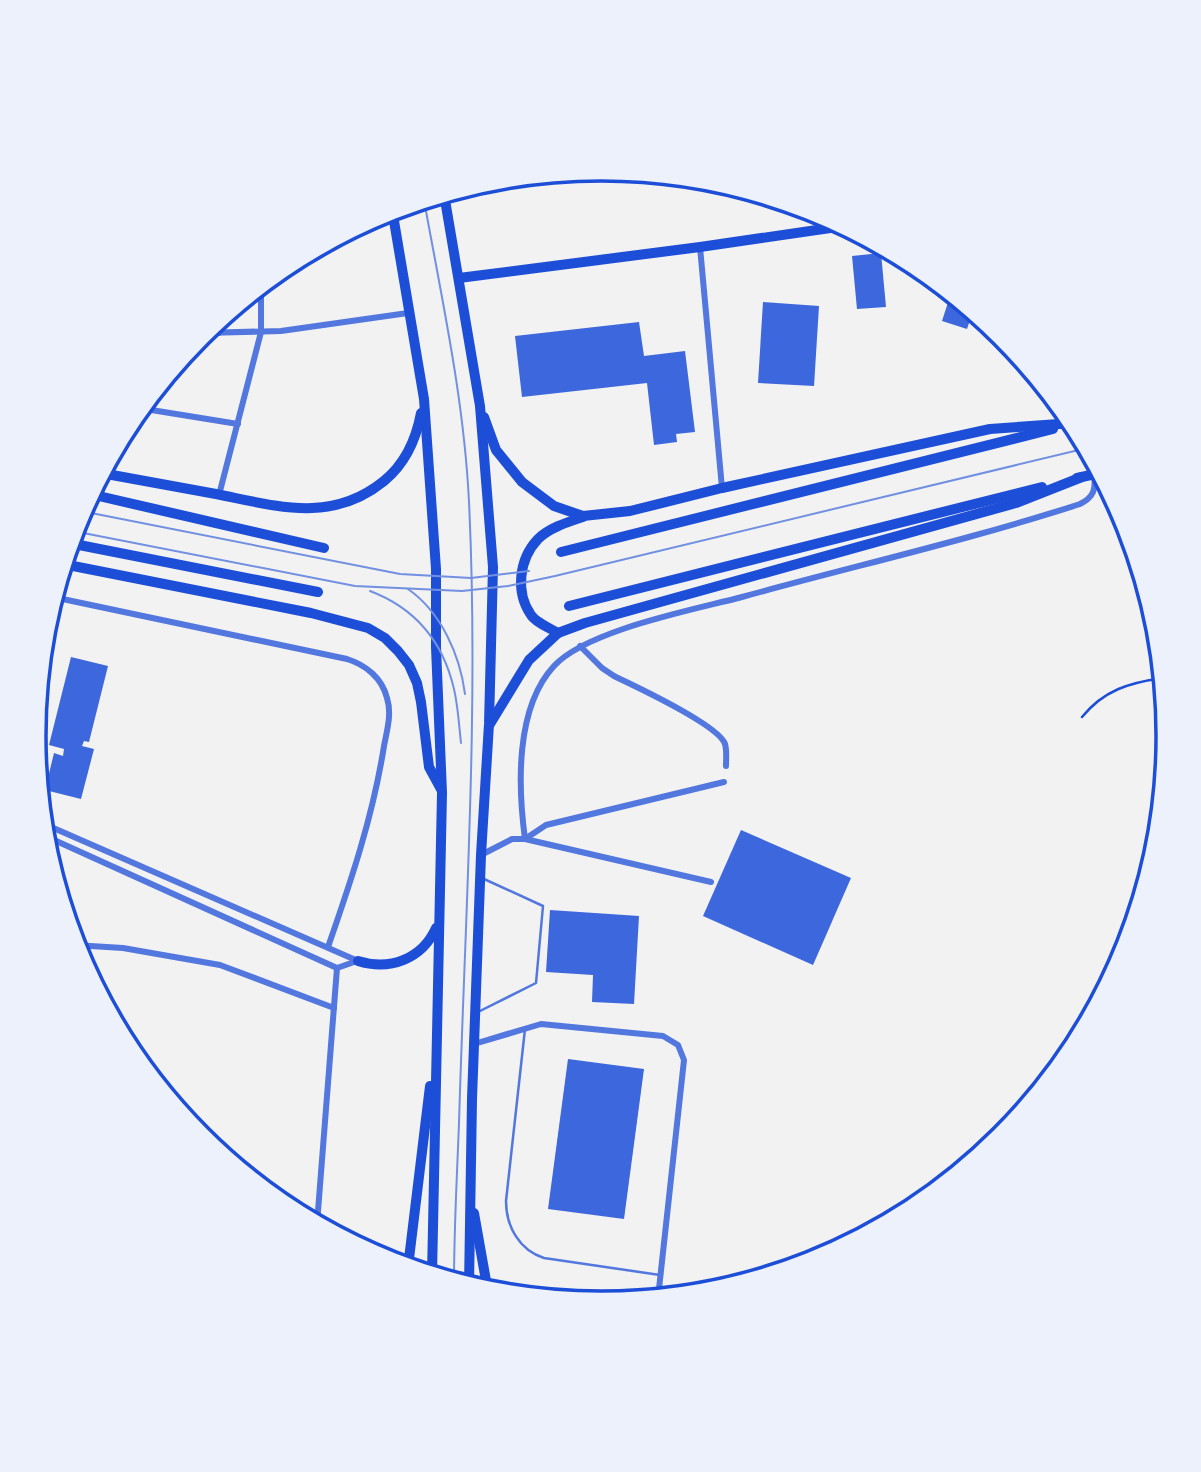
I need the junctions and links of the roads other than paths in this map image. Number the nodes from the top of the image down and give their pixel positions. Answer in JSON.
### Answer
{"nodes":[{"id":1,"x":445,"y":203,"type":"edge"},
{"id":2,"x":394,"y":221,"type":"edge"},
{"id":3,"x":826,"y":229,"type":"edge"},
{"id":4,"x":700,"y":247,"type":"junction"},
{"id":5,"x":459,"y":278,"type":"junction"},
{"id":6,"x":261,"y":298,"type":"edge"},
{"id":7,"x":408,"y":313,"type":"junction"},
{"id":8,"x":261,"y":332,"type":"junction"},
{"id":9,"x":219,"y":333,"type":"edge"},
{"id":10,"x":424,"y":399,"type":"junction"},
{"id":11,"x":480,"y":405,"type":"junction"},
{"id":12,"x":152,"y":410,"type":"edge"},
{"id":13,"x":238,"y":424,"type":"junction"},
{"id":14,"x":1059,"y":424,"type":"edge"},
{"id":15,"x":1061,"y":426,"type":"edge"},
{"id":16,"x":111,"y":475,"type":"edge"},
{"id":17,"x":1090,"y":475,"type":"edge"},
{"id":18,"x":1082,"y":477,"type":"junction"},
{"id":19,"x":1096,"y":486,"type":"edge"},
{"id":20,"x":722,"y":488,"type":"junction"},
{"id":21,"x":219,"y":495,"type":"junction"},
{"id":22,"x":101,"y":496,"type":"edge"},
{"id":23,"x":583,"y":516,"type":"junction"},
{"id":24,"x":80,"y":544,"type":"edge"},
{"id":25,"x":324,"y":548,"type":"dead end"},
{"id":26,"x":561,"y":552,"type":"dead end"},
{"id":27,"x":72,"y":566,"type":"edge"},
{"id":28,"x":318,"y":592,"type":"dead end"},
{"id":29,"x":62,"y":599,"type":"edge"},
{"id":30,"x":569,"y":606,"type":"dead end"},
{"id":31,"x":558,"y":634,"type":"junction"},
{"id":32,"x":580,"y":646,"type":"junction"},
{"id":33,"x":489,"y":724,"type":"junction"},
{"id":34,"x":726,"y":766,"type":"dead end"},
{"id":35,"x":724,"y":782,"type":"dead end"},
{"id":36,"x":442,"y":793,"type":"junction"},
{"id":37,"x":53,"y":828,"type":"edge"},
{"id":38,"x":525,"y":839,"type":"junction"},
{"id":39,"x":55,"y":841,"type":"edge"},
{"id":40,"x":481,"y":855,"type":"junction"},
{"id":41,"x":480,"y":877,"type":"junction"},
{"id":42,"x":711,"y":882,"type":"dead end"},
{"id":43,"x":439,"y":921,"type":"junction"},
{"id":44,"x":87,"y":946,"type":"edge"},
{"id":45,"x":328,"y":947,"type":"junction"},
{"id":46,"x":358,"y":961,"type":"junction"},
{"id":47,"x":337,"y":968,"type":"junction"},
{"id":48,"x":334,"y":1008,"type":"junction"},
{"id":49,"x":475,"y":1013,"type":"junction"},
{"id":50,"x":525,"y":1029,"type":"junction"},
{"id":51,"x":437,"y":1037,"type":"junction"},
{"id":52,"x":474,"y":1044,"type":"junction"},
{"id":53,"x":470,"y":1192,"type":"junction"},
{"id":54,"x":318,"y":1214,"type":"edge"},
{"id":55,"x":409,"y":1257,"type":"edge"},
{"id":56,"x":432,"y":1265,"type":"edge"},
{"id":57,"x":469,"y":1275,"type":"edge"},
{"id":58,"x":660,"y":1275,"type":"junction"},
{"id":59,"x":486,"y":1279,"type":"edge"},
{"id":60,"x":659,"y":1288,"type":"edge"}],
"edges":[{"from":1,"to":5,"type":"main road"},
{"from":2,"to":7,"type":"main road"},
{"from":3,"to":4,"type":"main road"},
{"from":4,"to":5,"type":"main road"},
{"from":4,"to":20,"type":"street"},
{"from":5,"to":11,"type":"main road"},
{"from":6,"to":8,"type":"street"},
{"from":7,"to":8,"type":"street"},
{"from":7,"to":10,"type":"main road"},
{"from":8,"to":9,"type":"street"},
{"from":8,"to":13,"type":"street"},
{"from":10,"to":21,"type":"main road"},
{"from":10,"to":36,"type":"main road"},
{"from":11,"to":23,"type":"main road"},
{"from":11,"to":33,"type":"main road"},
{"from":12,"to":13,"type":"street"},
{"from":13,"to":21,"type":"street"},
{"from":14,"to":20,"type":"main road"},
{"from":15,"to":26,"type":"main road"},
{"from":16,"to":21,"type":"main road"},
{"from":17,"to":18,"type":"main road"},
{"from":18,"to":30,"type":"main road"},
{"from":18,"to":31,"type":"main road"},
{"from":19,"to":32,"type":"street"},
{"from":20,"to":23,"type":"main road"},
{"from":22,"to":25,"type":"main road"},
{"from":23,"to":31,"type":"main road"},
{"from":24,"to":28,"type":"main road"},
{"from":27,"to":36,"type":"main road"},
{"from":29,"to":45,"type":"street"},
{"from":31,"to":33,"type":"main road"},
{"from":32,"to":34,"type":"street"},
{"from":32,"to":38,"type":"street"},
{"from":33,"to":40,"type":"main road"},
{"from":35,"to":38,"type":"street"},
{"from":36,"to":43,"type":"main road"},
{"from":37,"to":45,"type":"street"},
{"from":38,"to":40,"type":"street"},
{"from":38,"to":42,"type":"street"},
{"from":39,"to":47,"type":"street"},
{"from":40,"to":41,"type":"main road"},
{"from":41,"to":49,"type":"main road"},
{"from":41,"to":49,"type":"lane"},
{"from":43,"to":46,"type":"main road"},
{"from":43,"to":51,"type":"main road"},
{"from":44,"to":48,"type":"street"},
{"from":45,"to":46,"type":"street"},
{"from":46,"to":47,"type":"street"},
{"from":47,"to":48,"type":"street"},
{"from":48,"to":54,"type":"street"},
{"from":49,"to":52,"type":"main road"},
{"from":50,"to":52,"type":"street"},
{"from":50,"to":58,"type":"lane"},
{"from":50,"to":58,"type":"street"},
{"from":51,"to":55,"type":"main road"},
{"from":51,"to":56,"type":"main road"},
{"from":52,"to":53,"type":"main road"},
{"from":53,"to":57,"type":"main road"},
{"from":53,"to":59,"type":"main road"},
{"from":58,"to":60,"type":"street"}]}
